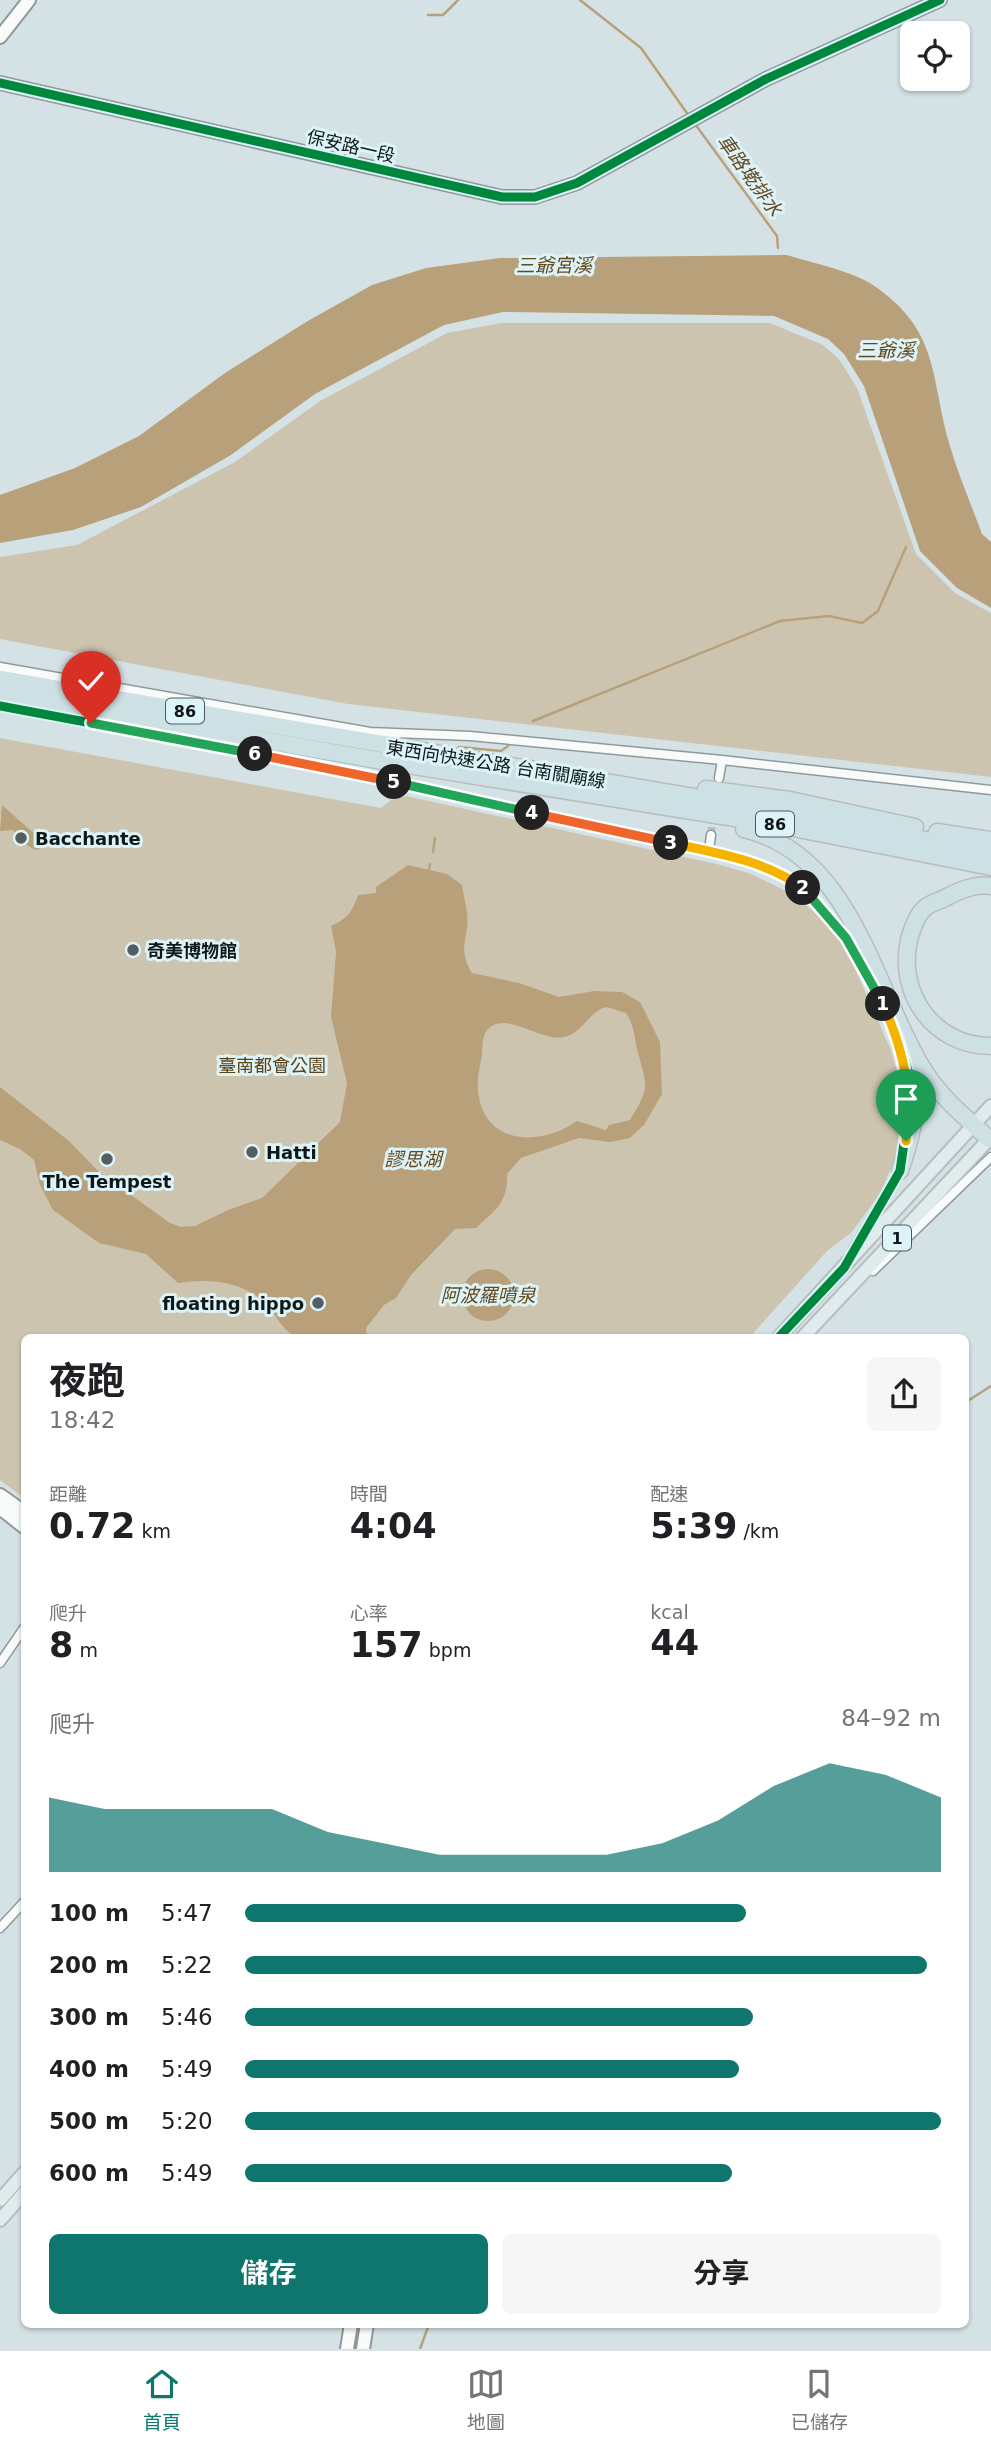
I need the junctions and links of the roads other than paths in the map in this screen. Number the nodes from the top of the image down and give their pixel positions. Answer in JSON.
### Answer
{"nodes":[{"id":1,"x":29,"y":0,"type":"edge"},
{"id":2,"x":940,"y":0,"type":"edge"},
{"id":3,"x":0,"y":37,"type":"edge"},
{"id":4,"x":0,"y":83,"type":"edge"},
{"id":5,"x":2,"y":687,"type":"edge"},
{"id":6,"x":366,"y":752,"type":"junction"},
{"id":7,"x":722,"y":760,"type":"junction"},
{"id":8,"x":436,"y":762,"type":"junction"},
{"id":9,"x":719,"y":778,"type":"dead end"},
{"id":10,"x":649,"y":789,"type":"junction"},
{"id":11,"x":557,"y":790,"type":"junction"},
{"id":12,"x":991,"y":790,"type":"edge"},
{"id":13,"x":906,"y":825,"type":"junction"},
{"id":14,"x":991,"y":832,"type":"edge"},
{"id":15,"x":711,"y":835,"type":"tunnel mouth"},
{"id":16,"x":991,"y":840,"type":"edge"},
{"id":17,"x":709,"y":851,"type":"junction"},
{"id":18,"x":991,"y":853,"type":"edge"},
{"id":19,"x":991,"y":867,"type":"edge"},
{"id":20,"x":991,"y":886,"type":"edge"},
{"id":21,"x":898,"y":1021,"type":"junction"},
{"id":22,"x":991,"y":1046,"type":"edge"},
{"id":23,"x":991,"y":1106,"type":"edge"},
{"id":24,"x":974,"y":1125,"type":"junction"},
{"id":25,"x":990,"y":1138,"type":"edge"},
{"id":26,"x":991,"y":1157,"type":"edge"},
{"id":27,"x":900,"y":1171,"type":"junction"},
{"id":28,"x":844,"y":1268,"type":"junction"},
{"id":29,"x":782,"y":1334,"type":"edge"},
{"id":30,"x":806,"y":1334,"type":"edge"},
{"id":31,"x":813,"y":1334,"type":"edge"},
{"id":32,"x":0,"y":1495,"type":"edge"},
{"id":33,"x":0,"y":1508,"type":"edge"},
{"id":34,"x":21,"y":1511,"type":"edge"},
{"id":35,"x":21,"y":1525,"type":"edge"},
{"id":36,"x":21,"y":1632,"type":"edge"},
{"id":37,"x":0,"y":1663,"type":"edge"},
{"id":38,"x":21,"y":1905,"type":"edge"},
{"id":39,"x":0,"y":1928,"type":"edge"},
{"id":40,"x":21,"y":2176,"type":"edge"},
{"id":41,"x":21,"y":2196,"type":"edge"},
{"id":42,"x":0,"y":2200,"type":"edge"},
{"id":43,"x":0,"y":2220,"type":"edge"},
{"id":44,"x":350,"y":2328,"type":"edge"},
{"id":45,"x":366,"y":2328,"type":"edge"},
{"id":46,"x":347,"y":2349,"type":"edge"},
{"id":47,"x":363,"y":2349,"type":"edge"}],
"edges":[{"from":1,"to":3,"type":"street"},
{"from":2,"to":4,"type":"street","name":"保安路一段"},
{"from":5,"to":6,"type":"highway","name":"東西向快速公路 台南關廟線","number":"86"},
{"from":5,"to":6,"type":"street"},
{"from":6,"to":7,"type":"street"},
{"from":6,"to":8,"type":"highway","name":"東西向快速公路 台南關廟線","number":"86"},
{"from":6,"to":17,"type":"street"},
{"from":7,"to":9,"type":"street"},
{"from":7,"to":12,"type":"street"},
{"from":8,"to":10,"type":"highway","name":"東西向快速公路 台南關廟線","number":"86"},
{"from":8,"to":11,"type":"highway","name":"東西向快速公路 台南關廟線","number":"86"},
{"from":10,"to":13,"type":"highway"},
{"from":10,"to":18,"type":"highway","name":"東西向快速公路 台南關廟線","number":"86"},
{"from":11,"to":19,"type":"highway","name":"東西向快速公路 台南關廟線","number":"86"},
{"from":11,"to":21,"type":"highway"},
{"from":13,"to":14,"type":"highway"},
{"from":13,"to":16,"type":"highway"},
{"from":15,"to":17,"type":"street"},
{"from":17,"to":27,"type":"street"},
{"from":20,"to":22,"type":"highway"},
{"from":21,"to":24,"type":"highway"},
{"from":21,"to":27,"type":"highway"},
{"from":23,"to":24,"type":"main road","number":"1"},
{"from":24,"to":25,"type":"highway"},
{"from":24,"to":28,"type":"main road","number":"1"},
{"from":25,"to":30,"type":"main road","number":"1"},
{"from":26,"to":31,"type":"street"},
{"from":27,"to":28,"type":"street"},
{"from":28,"to":29,"type":"main road","number":"1"},
{"from":32,"to":34,"type":"street"},
{"from":33,"to":35,"type":"street"},
{"from":36,"to":37,"type":"street"},
{"from":38,"to":39,"type":"street"},
{"from":40,"to":42,"type":"main road"},
{"from":41,"to":43,"type":"main road"},
{"from":44,"to":46,"type":"street"},
{"from":45,"to":47,"type":"street"}]}
